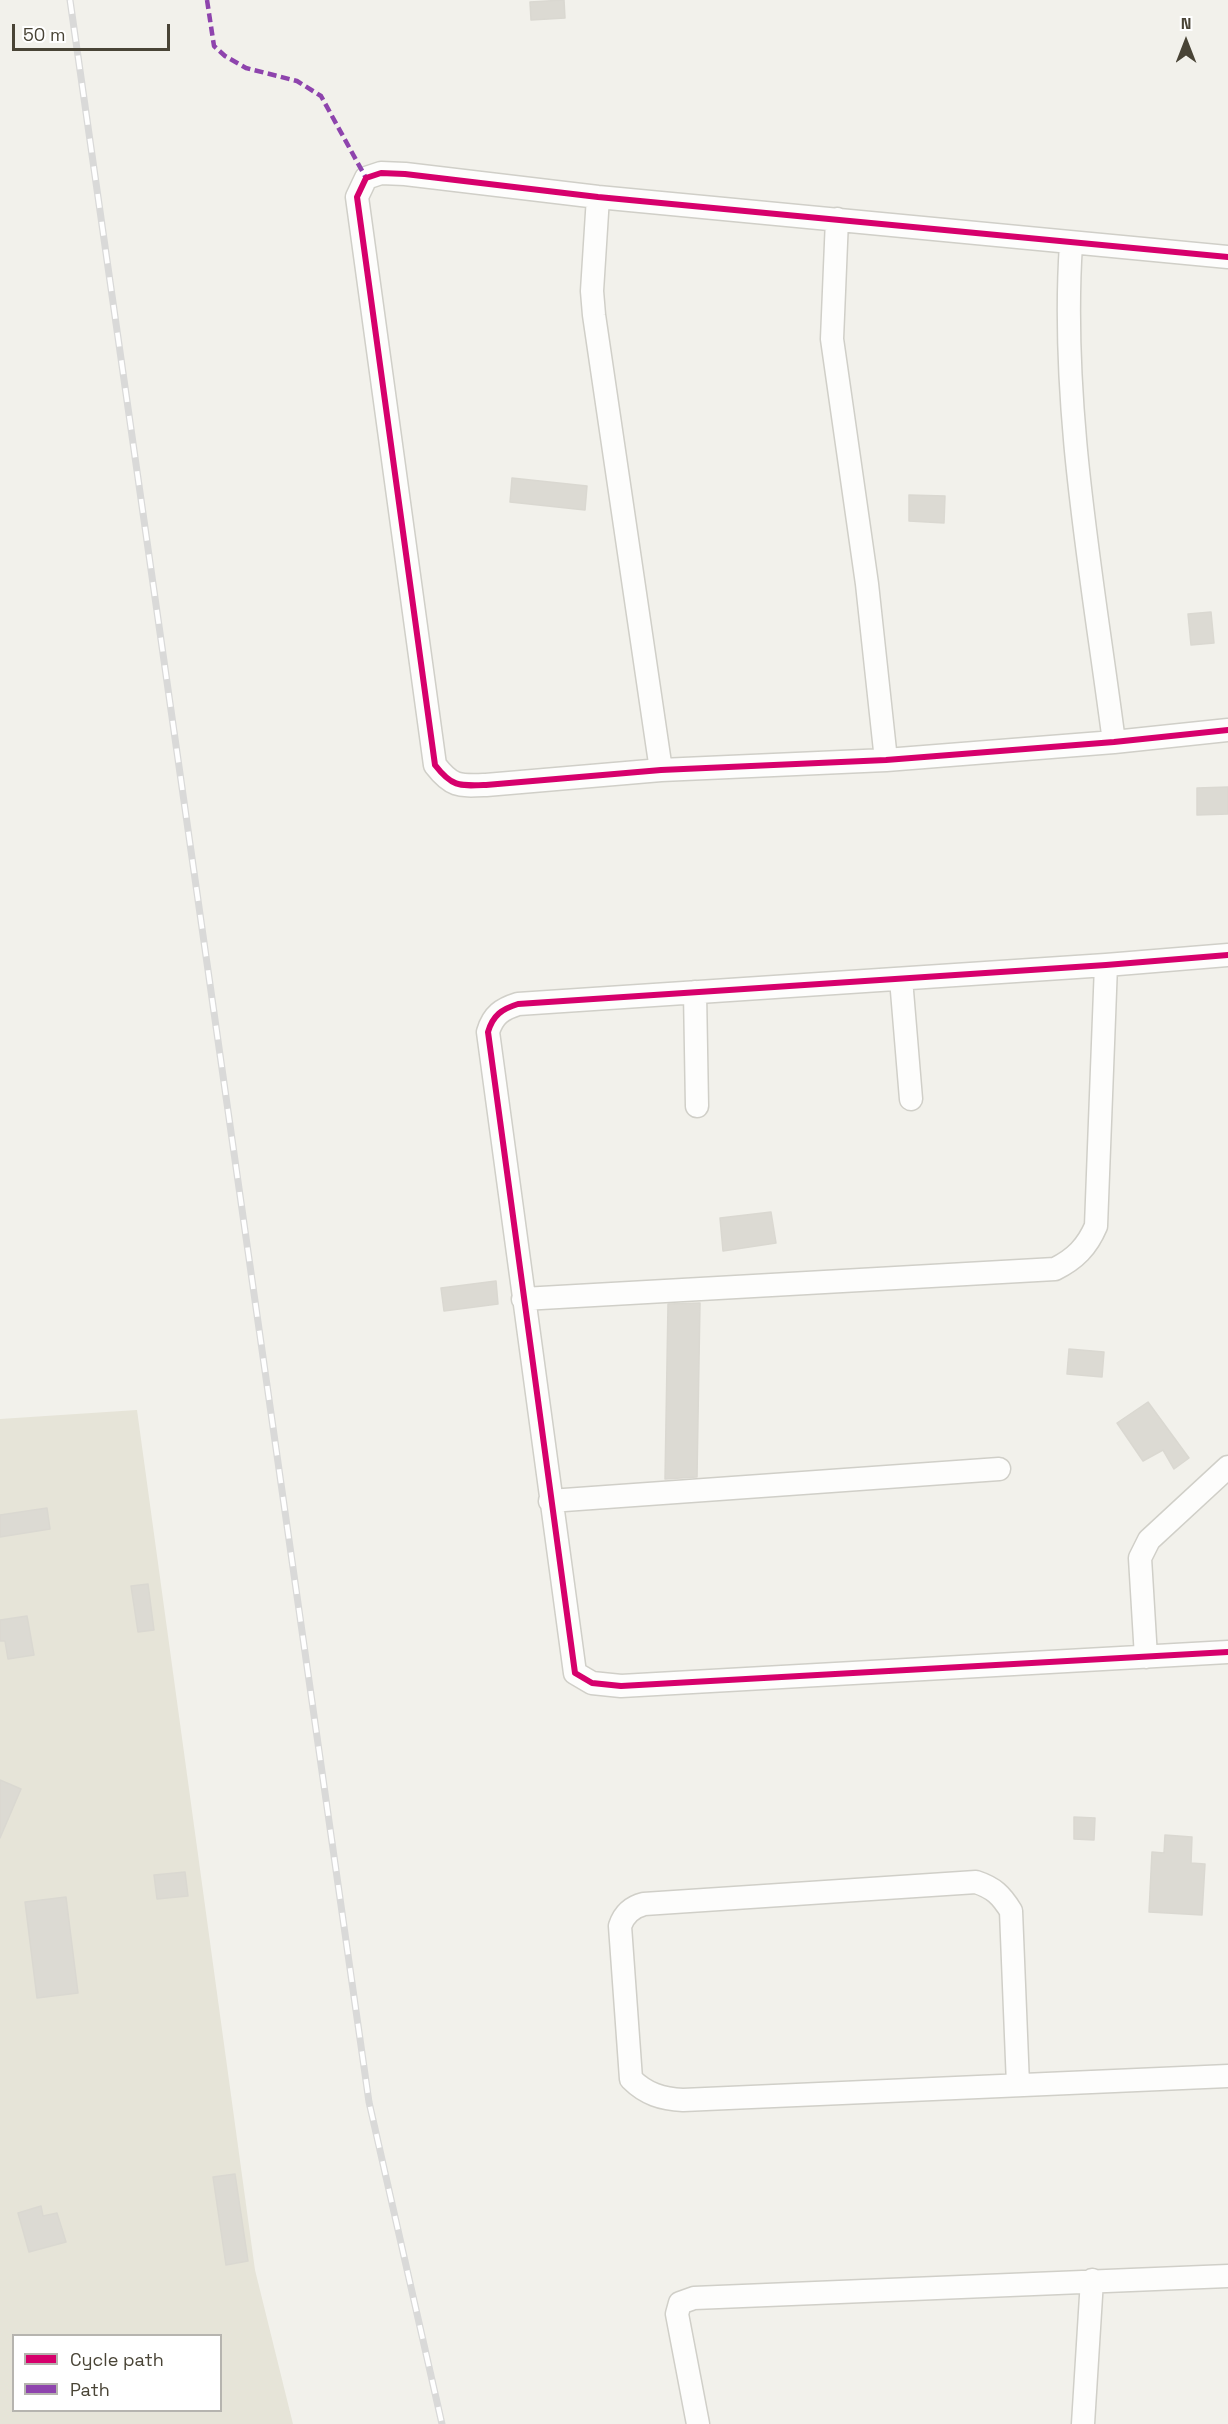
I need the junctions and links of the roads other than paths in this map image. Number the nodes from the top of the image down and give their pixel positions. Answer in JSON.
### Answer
{"nodes":[{"id":1,"x":598,"y":197,"type":"junction"},
{"id":2,"x":837,"y":219,"type":"junction"},
{"id":3,"x":1071,"y":244,"type":"junction"},
{"id":4,"x":1228,"y":258,"type":"edge"},
{"id":5,"x":1228,"y":730,"type":"edge"},
{"id":6,"x":1114,"y":742,"type":"junction"},
{"id":7,"x":886,"y":760,"type":"junction"},
{"id":8,"x":661,"y":770,"type":"junction"},
{"id":9,"x":1228,"y":955,"type":"edge"},
{"id":10,"x":1106,"y":965,"type":"junction"},
{"id":11,"x":901,"y":979,"type":"junction"},
{"id":12,"x":695,"y":992,"type":"junction"},
{"id":13,"x":911,"y":1099,"type":"dead end"},
{"id":14,"x":697,"y":1106,"type":"dead end"},
{"id":15,"x":523,"y":1299,"type":"junction"},
{"id":16,"x":1228,"y":1467,"type":"edge"},
{"id":17,"x":999,"y":1469,"type":"dead end"},
{"id":18,"x":550,"y":1502,"type":"junction"},
{"id":19,"x":1228,"y":1652,"type":"edge"},
{"id":20,"x":1146,"y":1657,"type":"junction"},
{"id":21,"x":1228,"y":2076,"type":"edge"},
{"id":22,"x":1018,"y":2085,"type":"junction"},
{"id":23,"x":1228,"y":2276,"type":"edge"},
{"id":24,"x":1092,"y":2280,"type":"junction"},
{"id":25,"x":699,"y":2424,"type":"edge"},
{"id":26,"x":1083,"y":2424,"type":"edge"}],
"edges":[{"from":1,"to":2,"type":"street"},
{"from":1,"to":8,"type":"street"},
{"from":1,"to":8,"type":"street"},
{"from":2,"to":3,"type":"street"},
{"from":2,"to":7,"type":"street"},
{"from":3,"to":4,"type":"street"},
{"from":3,"to":6,"type":"street"},
{"from":5,"to":6,"type":"street"},
{"from":6,"to":7,"type":"street"},
{"from":7,"to":8,"type":"street"},
{"from":9,"to":10,"type":"street"},
{"from":10,"to":11,"type":"street"},
{"from":10,"to":15,"type":"street"},
{"from":11,"to":12,"type":"street"},
{"from":11,"to":13,"type":"street"},
{"from":12,"to":14,"type":"street"},
{"from":12,"to":15,"type":"street"},
{"from":15,"to":18,"type":"street"},
{"from":16,"to":20,"type":"street"},
{"from":17,"to":18,"type":"street"},
{"from":18,"to":20,"type":"street"},
{"from":19,"to":20,"type":"street"},
{"from":21,"to":22,"type":"street"},
{"from":22,"to":22,"type":"street"},
{"from":23,"to":24,"type":"street"},
{"from":24,"to":25,"type":"street"},
{"from":24,"to":26,"type":"street"}]}
